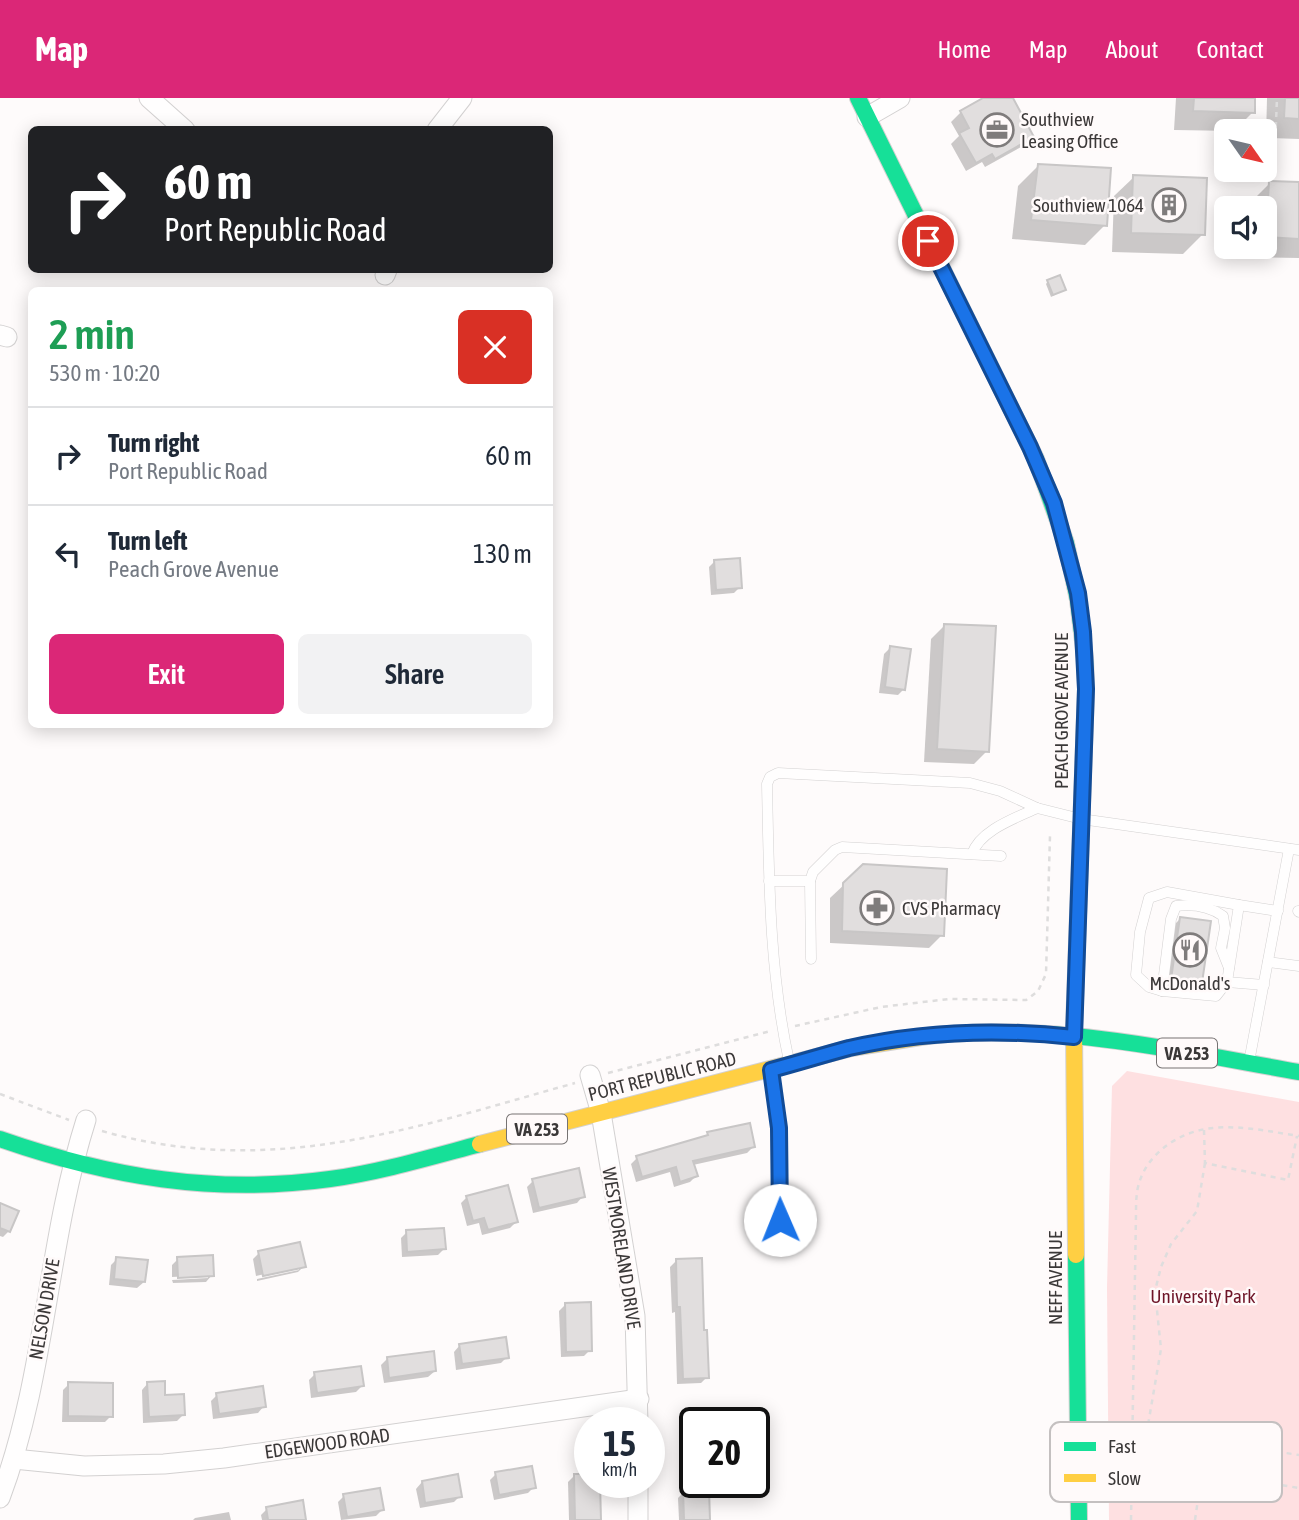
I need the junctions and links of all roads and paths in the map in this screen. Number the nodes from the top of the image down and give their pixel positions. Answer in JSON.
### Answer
{"nodes":[{"id":1,"x":462,"y":98,"type":"edge"},
{"id":2,"x":858,"y":98,"type":"edge"},
{"id":3,"x":900,"y":98,"type":"edge"},
{"id":4,"x":1277,"y":98,"type":"edge"},
{"id":5,"x":160,"y":102,"type":"edge"},
{"id":6,"x":867,"y":117,"type":"junction"},
{"id":7,"x":1276,"y":119,"type":"edge"},
{"id":8,"x":181,"y":126,"type":"edge"},
{"id":9,"x":440,"y":126,"type":"edge"},
{"id":10,"x":1037,"y":808,"type":"junction"},
{"id":11,"x":1081,"y":819,"type":"junction"},
{"id":12,"x":1049,"y":836,"type":"dead end"},
{"id":13,"x":1294,"y":850,"type":"edge"},
{"id":14,"x":972,"y":854,"type":"junction"},
{"id":15,"x":1001,"y":856,"type":"dead end"},
{"id":16,"x":769,"y":881,"type":"junction"},
{"id":17,"x":810,"y":881,"type":"junction"},
{"id":18,"x":1239,"y":905,"type":"junction"},
{"id":19,"x":1278,"y":911,"type":"junction"},
{"id":20,"x":811,"y":959,"type":"dead end"},
{"id":21,"x":1268,"y":962,"type":"junction"},
{"id":22,"x":1299,"y":966,"type":"edge"},
{"id":23,"x":1229,"y":968,"type":"junction"},
{"id":24,"x":1227,"y":982,"type":"junction"},
{"id":25,"x":1264,"y":985,"type":"junction"},
{"id":26,"x":1161,"y":991,"type":"junction"},
{"id":27,"x":813,"y":1021,"type":"dead end"},
{"id":28,"x":768,"y":1032,"type":"dead end"},
{"id":29,"x":1074,"y":1037,"type":"junction"},
{"id":30,"x":1249,"y":1064,"type":"junction"},
{"id":31,"x":789,"y":1065,"type":"junction"},
{"id":32,"x":771,"y":1070,"type":"junction"},
{"id":33,"x":1299,"y":1072,"type":"edge"},
{"id":34,"x":600,"y":1074,"type":"joint"},
{"id":35,"x":572,"y":1084,"type":"dead end"},
{"id":36,"x":0,"y":1094,"type":"edge"},
{"id":37,"x":601,"y":1112,"type":"junction"},
{"id":38,"x":65,"y":1119,"type":"dead end"},
{"id":39,"x":94,"y":1125,"type":"joint"},
{"id":40,"x":1204,"y":1130,"type":"junction"},
{"id":41,"x":1298,"y":1136,"type":"edge"},
{"id":42,"x":0,"y":1139,"type":"edge"},
{"id":43,"x":73,"y":1163,"type":"junction"},
{"id":44,"x":1205,"y":1163,"type":"junction"},
{"id":45,"x":780,"y":1220,"type":"dead end"},
{"id":46,"x":639,"y":1399,"type":"junction"},
{"id":47,"x":639,"y":1407,"type":"edge"},
{"id":48,"x":1078,"y":1422,"type":"edge"},
{"id":49,"x":1132,"y":1422,"type":"edge"},
{"id":50,"x":1149,"y":1422,"type":"edge"},
{"id":51,"x":14,"y":1459,"type":"junction"},
{"id":52,"x":0,"y":1498,"type":"edge"},
{"id":53,"x":638,"y":1498,"type":"edge"},
{"id":54,"x":1079,"y":1502,"type":"edge"},
{"id":55,"x":1131,"y":1502,"type":"edge"},
{"id":56,"x":1198,"y":1502,"type":"edge"},
{"id":57,"x":638,"y":1520,"type":"edge"},
{"id":58,"x":1079,"y":1520,"type":"edge"},
{"id":59,"x":1131,"y":1520,"type":"edge"},
{"id":60,"x":1195,"y":1520,"type":"edge"}],
"edges":[{"from":1,"to":9,"type":"street"},
{"from":2,"to":6,"type":"main road","name":"PEACH GROVE AVENUE"},
{"from":3,"to":6,"type":"street"},
{"from":4,"to":7,"type":"path"},
{"from":5,"to":8,"type":"street"},
{"from":6,"to":11,"type":"main road","name":"PEACH GROVE AVENUE"},
{"from":10,"to":11,"type":"lane"},
{"from":10,"to":14,"type":"lane"},
{"from":10,"to":16,"type":"lane"},
{"from":11,"to":13,"type":"lane"},
{"from":11,"to":29,"type":"main road","name":"PEACH GROVE AVENUE"},
{"from":12,"to":27,"type":"path"},
{"from":13,"to":19,"type":"lane"},
{"from":14,"to":15,"type":"lane"},
{"from":14,"to":17,"type":"lane"},
{"from":16,"to":17,"type":"lane"},
{"from":16,"to":31,"type":"lane"},
{"from":17,"to":20,"type":"lane"},
{"from":18,"to":19,"type":"lane"},
{"from":18,"to":23,"type":"lane"},
{"from":18,"to":26,"type":"lane"},
{"from":19,"to":21,"type":"lane"},
{"from":21,"to":22,"type":"lane"},
{"from":21,"to":25,"type":"lane"},
{"from":23,"to":24,"type":"lane"},
{"from":23,"to":26,"type":"lane"},
{"from":24,"to":25,"type":"lane"},
{"from":24,"to":26,"type":"lane"},
{"from":25,"to":30,"type":"lane"},
{"from":28,"to":34,"type":"path"},
{"from":29,"to":30,"type":"main road","name":"PORT REPUBLIC ROAD","number":"VA 253"},
{"from":29,"to":31,"type":"main road","name":"PORT REPUBLIC ROAD","number":"VA 253"},
{"from":29,"to":48,"type":"main road","name":"NEFF AVENUE"},
{"from":30,"to":33,"type":"main road","name":"PORT REPUBLIC ROAD","number":"VA 253"},
{"from":31,"to":32,"type":"main road","name":"PORT REPUBLIC ROAD","number":"VA 253"},
{"from":32,"to":37,"type":"main road","name":"PORT REPUBLIC ROAD","number":"VA 253"},
{"from":32,"to":45,"type":"lane"},
{"from":34,"to":37,"type":"street","name":"WESTMORELAND DRIVE"},
{"from":35,"to":39,"type":"path"},
{"from":36,"to":38,"type":"path"},
{"from":37,"to":43,"type":"main road","name":"PORT REPUBLIC ROAD","number":"VA 253"},
{"from":37,"to":46,"type":"street","name":"WESTMORELAND DRIVE"},
{"from":39,"to":43,"type":"street","name":"NELSON DRIVE"},
{"from":40,"to":41,"type":"path"},
{"from":40,"to":44,"type":"path"},
{"from":40,"to":49,"type":"path"},
{"from":41,"to":44,"type":"path"},
{"from":42,"to":43,"type":"main road","name":"PORT REPUBLIC ROAD","number":"VA 253"},
{"from":43,"to":51,"type":"street","name":"NELSON DRIVE"},
{"from":44,"to":50,"type":"path"},
{"from":46,"to":47,"type":"street","name":"WESTMORELAND DRIVE"},
{"from":46,"to":51,"type":"street","name":"EDGEWOOD ROAD"},
{"from":51,"to":52,"type":"street","name":"NELSON DRIVE"},
{"from":53,"to":57,"type":"street"},
{"from":54,"to":58,"type":"main road","name":"NEFF AVENUE"},
{"from":55,"to":59,"type":"path"},
{"from":56,"to":60,"type":"path"}]}
